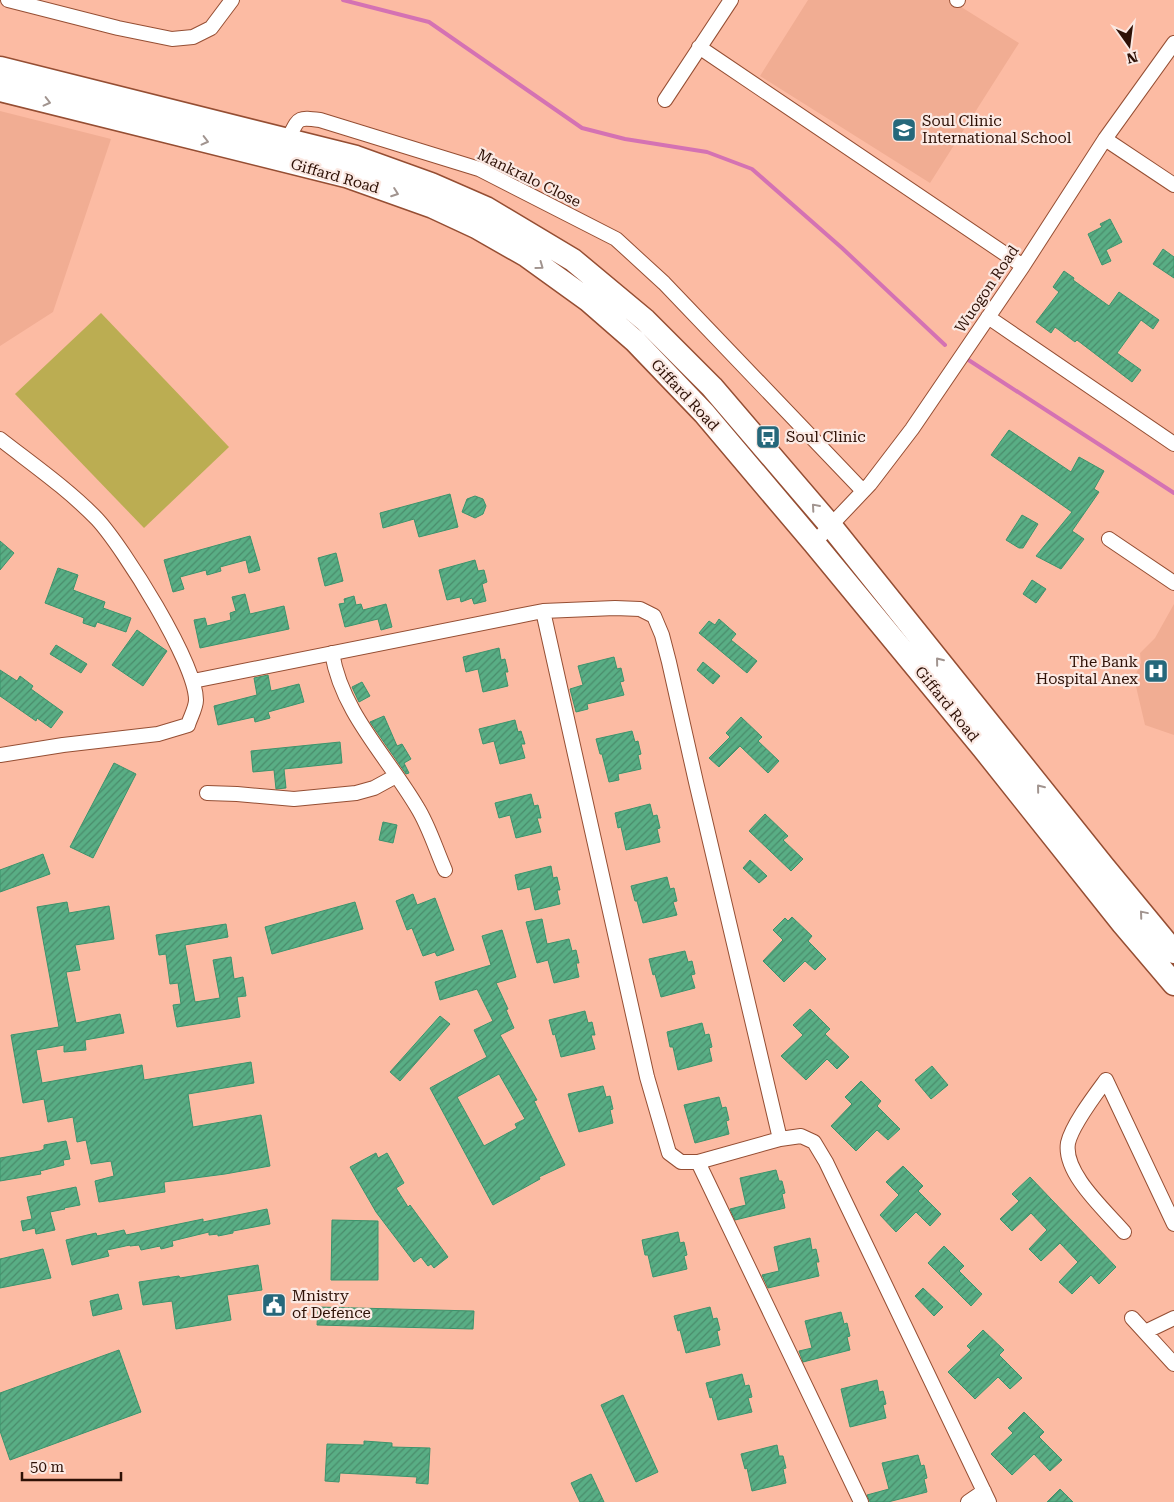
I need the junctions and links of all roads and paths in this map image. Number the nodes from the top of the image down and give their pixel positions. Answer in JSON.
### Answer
{"nodes":[{"id":1,"x":8,"y":0,"type":"edge"},
{"id":2,"x":232,"y":0,"type":"edge"},
{"id":3,"x":731,"y":0,"type":"edge"},
{"id":4,"x":1174,"y":43,"type":"edge"},
{"id":5,"x":699,"y":46,"type":"junction"},
{"id":6,"x":0,"y":68,"type":"edge"},
{"id":7,"x":0,"y":90,"type":"edge"},
{"id":8,"x":665,"y":100,"type":"dead end"},
{"id":9,"x":288,"y":139,"type":"junction"},
{"id":10,"x":1105,"y":139,"type":"junction"},
{"id":11,"x":1174,"y":185,"type":"edge"},
{"id":12,"x":1023,"y":266,"type":"junction"},
{"id":13,"x":988,"y":317,"type":"junction"},
{"id":14,"x":0,"y":439,"type":"edge"},
{"id":15,"x":1174,"y":444,"type":"edge"},
{"id":16,"x":863,"y":491,"type":"junction"},
{"id":17,"x":831,"y":526,"type":"junction"},
{"id":18,"x":1109,"y":539,"type":"dead end"},
{"id":19,"x":814,"y":543,"type":"junction"},
{"id":20,"x":1174,"y":583,"type":"edge"},
{"id":21,"x":542,"y":610,"type":"junction"},
{"id":22,"x":332,"y":653,"type":"junction"},
{"id":23,"x":193,"y":681,"type":"junction"},
{"id":24,"x":0,"y":755,"type":"edge"},
{"id":25,"x":396,"y":776,"type":"junction"},
{"id":26,"x":206,"y":793,"type":"dead end"},
{"id":27,"x":446,"y":870,"type":"dead end"},
{"id":28,"x":1174,"y":952,"type":"edge"},
{"id":29,"x":1174,"y":984,"type":"edge"},
{"id":30,"x":780,"y":1139,"type":"junction"},
{"id":31,"x":698,"y":1162,"type":"junction"},
{"id":32,"x":1174,"y":1224,"type":"edge"},
{"id":33,"x":1124,"y":1232,"type":"dead end"},
{"id":34,"x":1132,"y":1318,"type":"dead end"},
{"id":35,"x":1174,"y":1318,"type":"edge"},
{"id":36,"x":1145,"y":1332,"type":"junction"},
{"id":37,"x":1174,"y":1364,"type":"edge"},
{"id":38,"x":986,"y":1497,"type":"edge"},
{"id":39,"x":861,"y":1502,"type":"edge"},
{"id":40,"x":968,"y":1502,"type":"edge"}],
"edges":[{"from":1,"to":2,"type":"street"},
{"from":3,"to":5,"type":"street"},
{"from":4,"to":10,"type":"street","name":"Wuogon Road"},
{"from":5,"to":8,"type":"street"},
{"from":5,"to":12,"type":"street"},
{"from":6,"to":9,"type":"main road","name":"Giffard Road"},
{"from":7,"to":19,"type":"main road","name":"Giffard Road","one_way":true},
{"from":9,"to":16,"type":"street","name":"Mankralo Close"},
{"from":17,"to":9,"type":"main road","name":"Giffard Road","one_way":true},
{"from":10,"to":11,"type":"street"},
{"from":10,"to":12,"type":"street","name":"Wuogon Road"},
{"from":12,"to":13,"type":"street","name":"Wuogon Road"},
{"from":13,"to":15,"type":"street"},
{"from":13,"to":16,"type":"street","name":"Wuogon Road"},
{"from":14,"to":23,"type":"street"},
{"from":16,"to":17,"type":"street","name":"Wuogon Road"},
{"from":17,"to":19,"type":"street","name":"Wuogon Road"},
{"from":28,"to":17,"type":"main road","name":"Giffard Road","one_way":true},
{"from":18,"to":20,"type":"street"},
{"from":19,"to":29,"type":"main road","name":"Giffard Road"},
{"from":21,"to":22,"type":"street"},
{"from":21,"to":30,"type":"street"},
{"from":21,"to":31,"type":"street"},
{"from":22,"to":23,"type":"street"},
{"from":22,"to":25,"type":"street"},
{"from":23,"to":24,"type":"street"},
{"from":25,"to":26,"type":"street"},
{"from":25,"to":27,"type":"street"},
{"from":30,"to":31,"type":"street"},
{"from":30,"to":38,"type":"street"},
{"from":31,"to":39,"type":"street"},
{"from":32,"to":33,"type":"street"},
{"from":34,"to":36,"type":"street"},
{"from":35,"to":36,"type":"street"},
{"from":36,"to":37,"type":"street"},
{"from":38,"to":40,"type":"street"}]}
